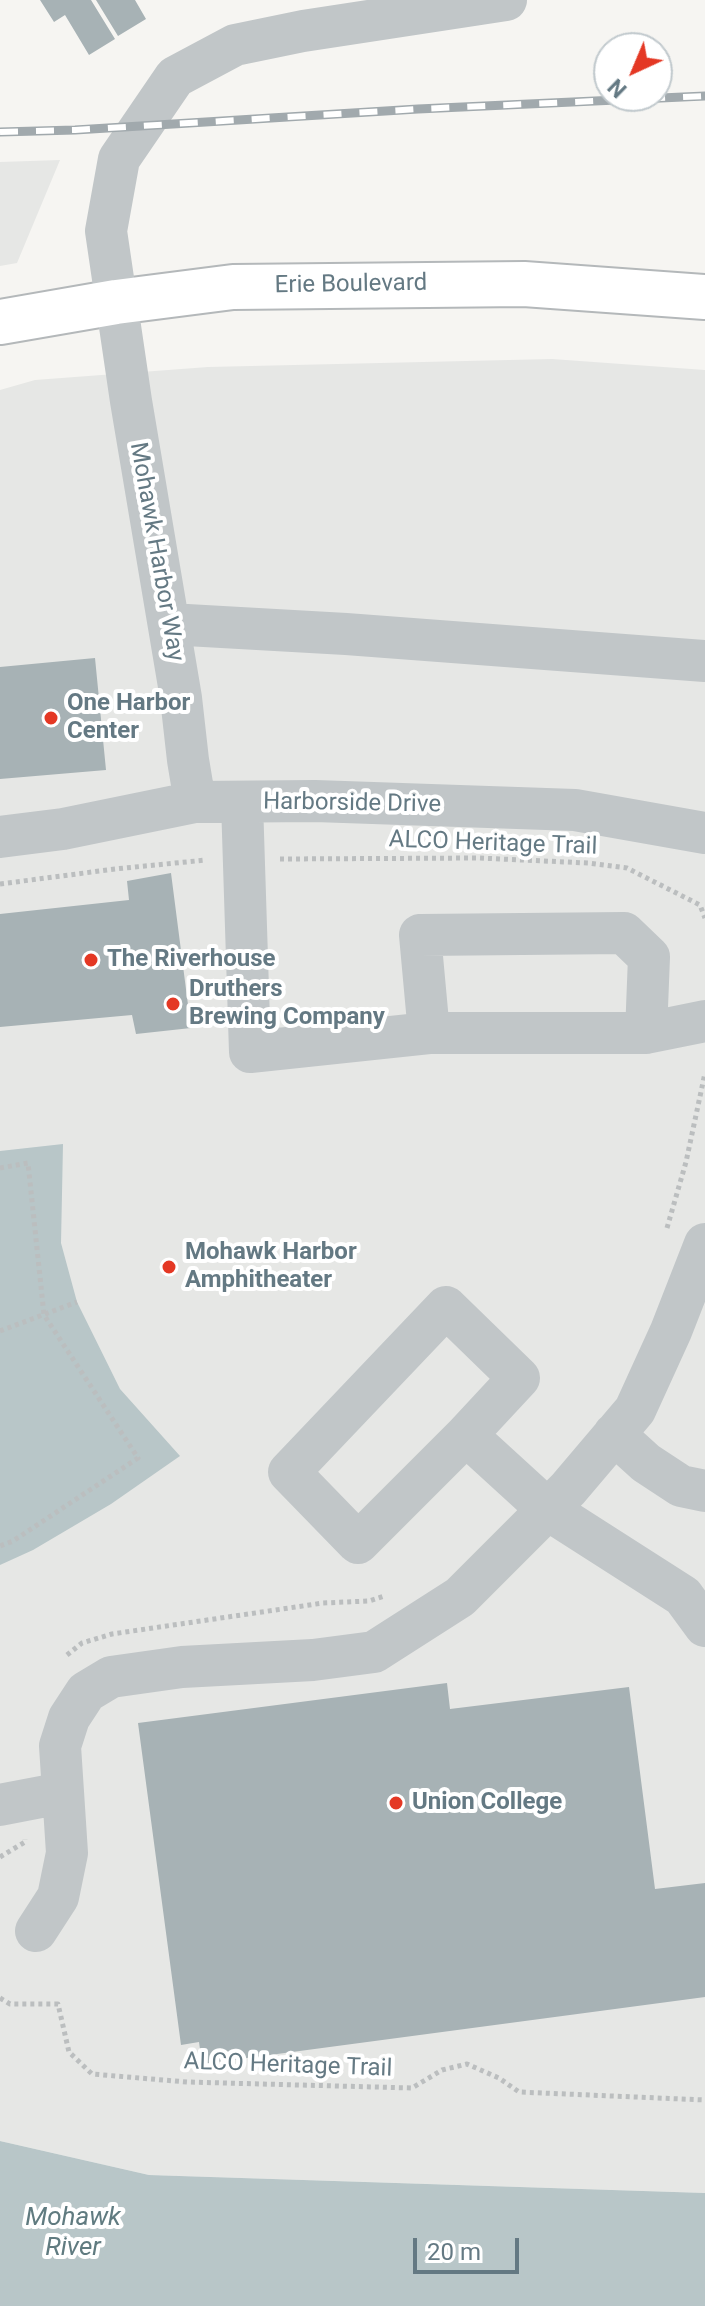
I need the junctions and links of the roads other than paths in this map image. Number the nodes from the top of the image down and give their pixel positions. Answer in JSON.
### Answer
{"nodes":[{"id":1,"x":506,"y":0,"type":"edge"},
{"id":2,"x":454,"y":4,"type":"edge"},
{"id":3,"x":705,"y":297,"type":"edge"},
{"id":4,"x":116,"y":302,"type":"junction"},
{"id":5,"x":0,"y":322,"type":"edge"},
{"id":6,"x":169,"y":624,"type":"junction"},
{"id":7,"x":705,"y":661,"type":"edge"},
{"id":8,"x":195,"y":802,"type":"junction"},
{"id":9,"x":242,"y":802,"type":"junction"},
{"id":10,"x":705,"y":833,"type":"edge"},
{"id":11,"x":0,"y":837,"type":"edge"},
{"id":12,"x":705,"y":1021,"type":"edge"},
{"id":13,"x":429,"y":1033,"type":"junction"},
{"id":14,"x":646,"y":1033,"type":"junction"},
{"id":15,"x":705,"y":1244,"type":"edge"},
{"id":16,"x":614,"y":1434,"type":"junction"},
{"id":17,"x":466,"y":1435,"type":"junction"},
{"id":18,"x":705,"y":1491,"type":"edge"},
{"id":19,"x":547,"y":1509,"type":"junction"},
{"id":20,"x":705,"y":1626,"type":"edge"},
{"id":21,"x":62,"y":1793,"type":"junction"},
{"id":22,"x":0,"y":1805,"type":"edge"},
{"id":23,"x":36,"y":1931,"type":"dead end"}],
"edges":[{"from":1,"to":2,"type":"street","name":"Mohawk Harbor Way"},
{"from":2,"to":4,"type":"street","name":"Mohawk Harbor Way"},
{"from":3,"to":4,"type":"highway","name":"Erie Boulevard"},
{"from":4,"to":5,"type":"highway","name":"Erie Boulevard"},
{"from":4,"to":6,"type":"street","name":"Mohawk Harbor Way"},
{"from":6,"to":7,"type":"street"},
{"from":6,"to":8,"type":"street","name":"Mohawk Harbor Way"},
{"from":8,"to":9,"type":"street","name":"Harborside Drive"},
{"from":8,"to":11,"type":"street","name":"Harborside Drive"},
{"from":9,"to":10,"type":"street","name":"Harborside Drive"},
{"from":9,"to":13,"type":"street"},
{"from":12,"to":14,"type":"street"},
{"from":13,"to":14,"type":"street"},
{"from":13,"to":14,"type":"street"},
{"from":15,"to":16,"type":"street"},
{"from":16,"to":18,"type":"street"},
{"from":16,"to":19,"type":"street"},
{"from":17,"to":17,"type":"street"},
{"from":17,"to":19,"type":"street"},
{"from":19,"to":20,"type":"street"},
{"from":19,"to":21,"type":"street"},
{"from":21,"to":22,"type":"street"},
{"from":21,"to":23,"type":"street"}]}
